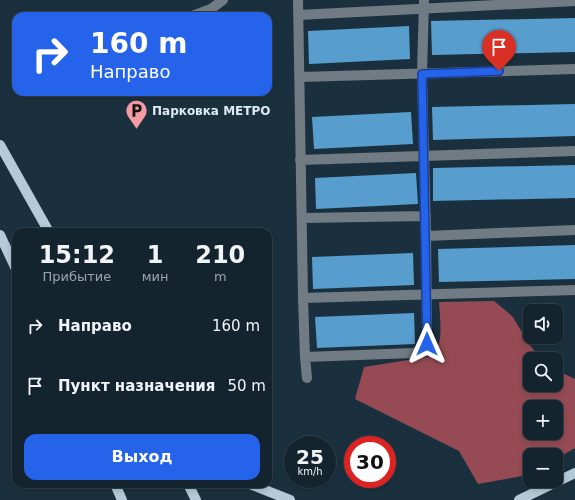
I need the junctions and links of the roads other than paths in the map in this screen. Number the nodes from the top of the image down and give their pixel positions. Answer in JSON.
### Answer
{"nodes":[{"id":1,"x":223,"y":0,"type":"edge"},
{"id":2,"x":298,"y":0,"type":"edge"},
{"id":3,"x":575,"y":1,"type":"edge"},
{"id":4,"x":424,"y":4,"type":"edge"},
{"id":5,"x":203,"y":12,"type":"edge"},
{"id":6,"x":298,"y":15,"type":"junction"},
{"id":7,"x":575,"y":69,"type":"edge"},
{"id":8,"x":422,"y":74,"type":"junction"},
{"id":9,"x":300,"y":77,"type":"junction"},
{"id":10,"x":0,"y":145,"type":"edge"},
{"id":11,"x":575,"y":151,"type":"edge"},
{"id":12,"x":424,"y":157,"type":"junction"},
{"id":13,"x":300,"y":160,"type":"junction"},
{"id":14,"x":426,"y":216,"type":"junction"},
{"id":15,"x":303,"y":218,"type":"junction"},
{"id":16,"x":48,"y":228,"type":"edge"},
{"id":17,"x":575,"y":230,"type":"edge"},
{"id":18,"x":0,"y":235,"type":"edge"},
{"id":19,"x":426,"y":236,"type":"junction"},
{"id":20,"x":12,"y":261,"type":"edge"},
{"id":21,"x":575,"y":290,"type":"edge"},
{"id":22,"x":427,"y":294,"type":"junction"},
{"id":23,"x":303,"y":298,"type":"junction"},
{"id":24,"x":305,"y":357,"type":"junction"},
{"id":25,"x":308,"y":378,"type":"dead end"},
{"id":26,"x":575,"y":472,"type":"edge"},
{"id":27,"x":117,"y":488,"type":"edge"},
{"id":28,"x":190,"y":488,"type":"edge"},
{"id":29,"x":260,"y":488,"type":"edge"},
{"id":30,"x":122,"y":500,"type":"edge"},
{"id":31,"x":196,"y":500,"type":"edge"},
{"id":32,"x":290,"y":500,"type":"edge"},
{"id":33,"x":519,"y":500,"type":"edge"}],
"edges":[{"from":1,"to":5,"type":"street"},
{"from":2,"to":6,"type":"street"},
{"from":3,"to":4,"type":"street"},
{"from":4,"to":6,"type":"street"},
{"from":4,"to":8,"type":"street"},
{"from":6,"to":9,"type":"street"},
{"from":7,"to":8,"type":"street"},
{"from":8,"to":9,"type":"street"},
{"from":8,"to":12,"type":"street"},
{"from":9,"to":13,"type":"street"},
{"from":10,"to":16,"type":"main road"},
{"from":11,"to":12,"type":"street"},
{"from":12,"to":13,"type":"street"},
{"from":12,"to":14,"type":"street"},
{"from":13,"to":15,"type":"street"},
{"from":14,"to":15,"type":"street"},
{"from":14,"to":19,"type":"street"},
{"from":15,"to":23,"type":"street"},
{"from":17,"to":19,"type":"street"},
{"from":18,"to":20,"type":"main road"},
{"from":19,"to":22,"type":"street"},
{"from":21,"to":22,"type":"street"},
{"from":22,"to":23,"type":"street"},
{"from":22,"to":24,"type":"street"},
{"from":23,"to":24,"type":"street"},
{"from":24,"to":25,"type":"street"},
{"from":26,"to":33,"type":"main road"},
{"from":27,"to":30,"type":"main road"},
{"from":28,"to":31,"type":"main road"},
{"from":29,"to":32,"type":"main road"}]}
